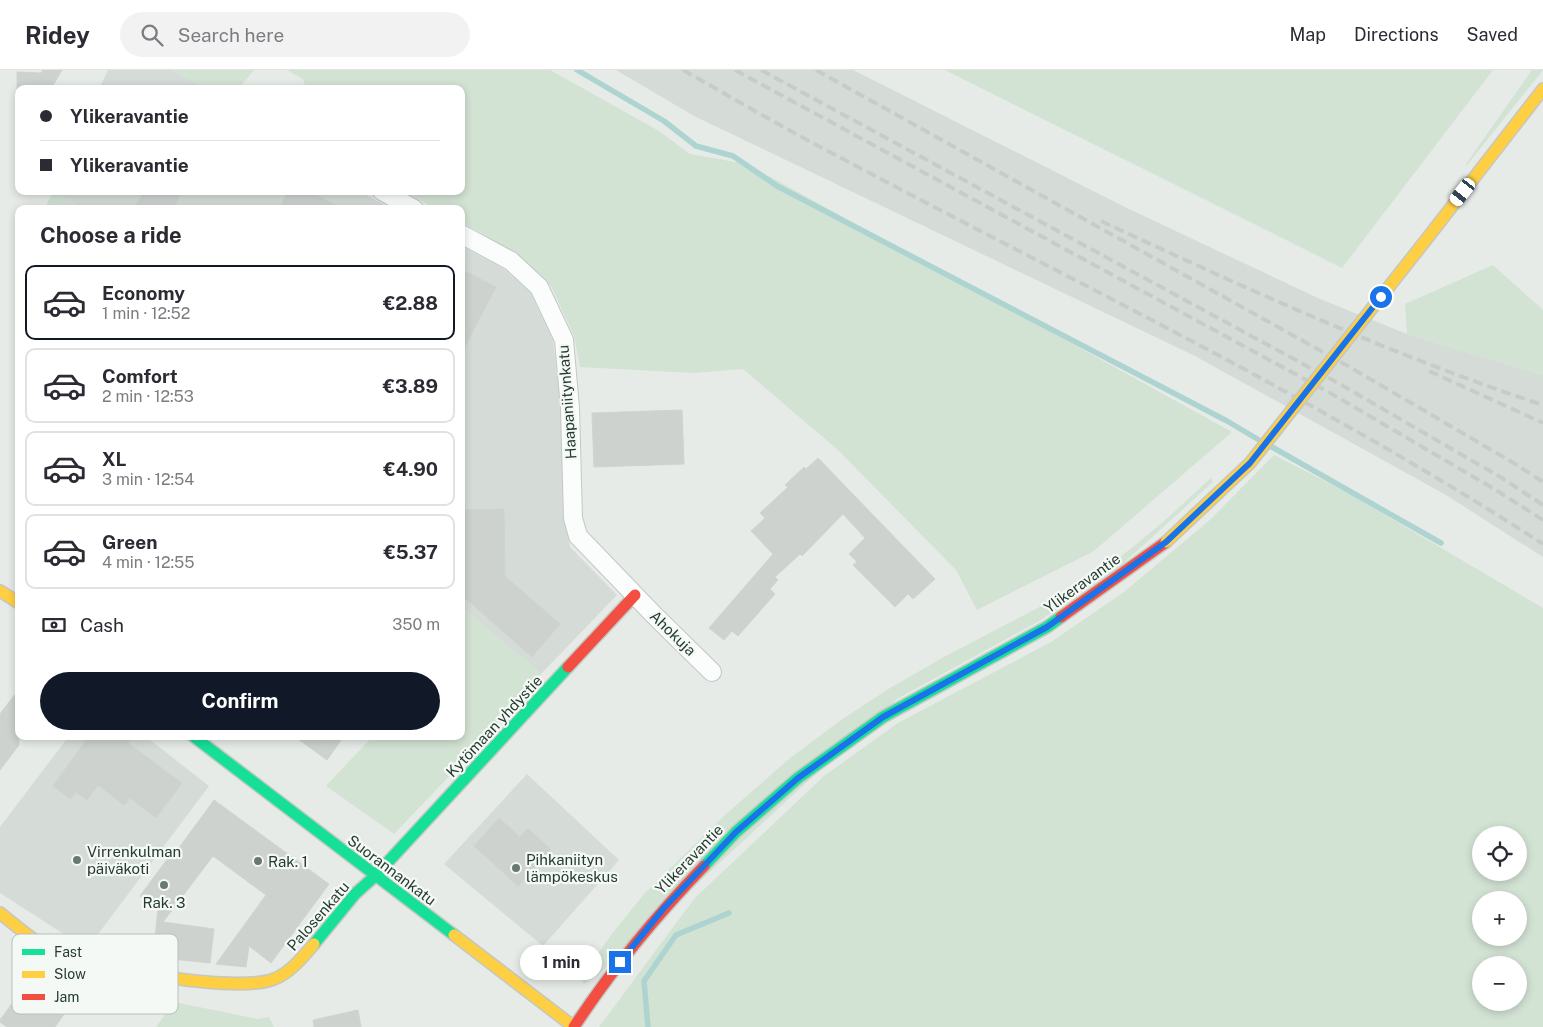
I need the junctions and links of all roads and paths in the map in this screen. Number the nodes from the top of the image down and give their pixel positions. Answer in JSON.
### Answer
{"nodes":[{"id":1,"x":1543,"y":89,"type":"edge"},
{"id":2,"x":389,"y":195,"type":"edge"},
{"id":3,"x":407,"y":205,"type":"edge"},
{"id":4,"x":465,"y":236,"type":"edge"},
{"id":5,"x":0,"y":592,"type":"edge"},
{"id":6,"x":635,"y":595,"type":"junction"},
{"id":7,"x":15,"y":601,"type":"edge"},
{"id":8,"x":712,"y":672,"type":"dead end"},
{"id":9,"x":198,"y":740,"type":"edge"},
{"id":10,"x":375,"y":876,"type":"junction"},
{"id":11,"x":0,"y":913,"type":"edge"},
{"id":12,"x":28,"y":934,"type":"edge"},
{"id":13,"x":178,"y":977,"type":"edge"},
{"id":14,"x":574,"y":1027,"type":"edge"}],
"edges":[{"from":1,"to":14,"type":"street","name":"Ylikeravantie","bridge":true},
{"from":2,"to":3,"type":"street"},
{"from":4,"to":6,"type":"street","name":"Haapaniitynkatu"},
{"from":5,"to":7,"type":"street"},
{"from":6,"to":8,"type":"street","name":"Ahokuja"},
{"from":6,"to":10,"type":"street","name":"Kytömaan yhdystie"},
{"from":9,"to":10,"type":"street","name":"Suorannankatu"},
{"from":10,"to":13,"type":"street","name":"Palosenkatu"},
{"from":10,"to":14,"type":"street","name":"Suorannankatu"},
{"from":11,"to":12,"type":"street","name":"Palosenkatu"}]}
